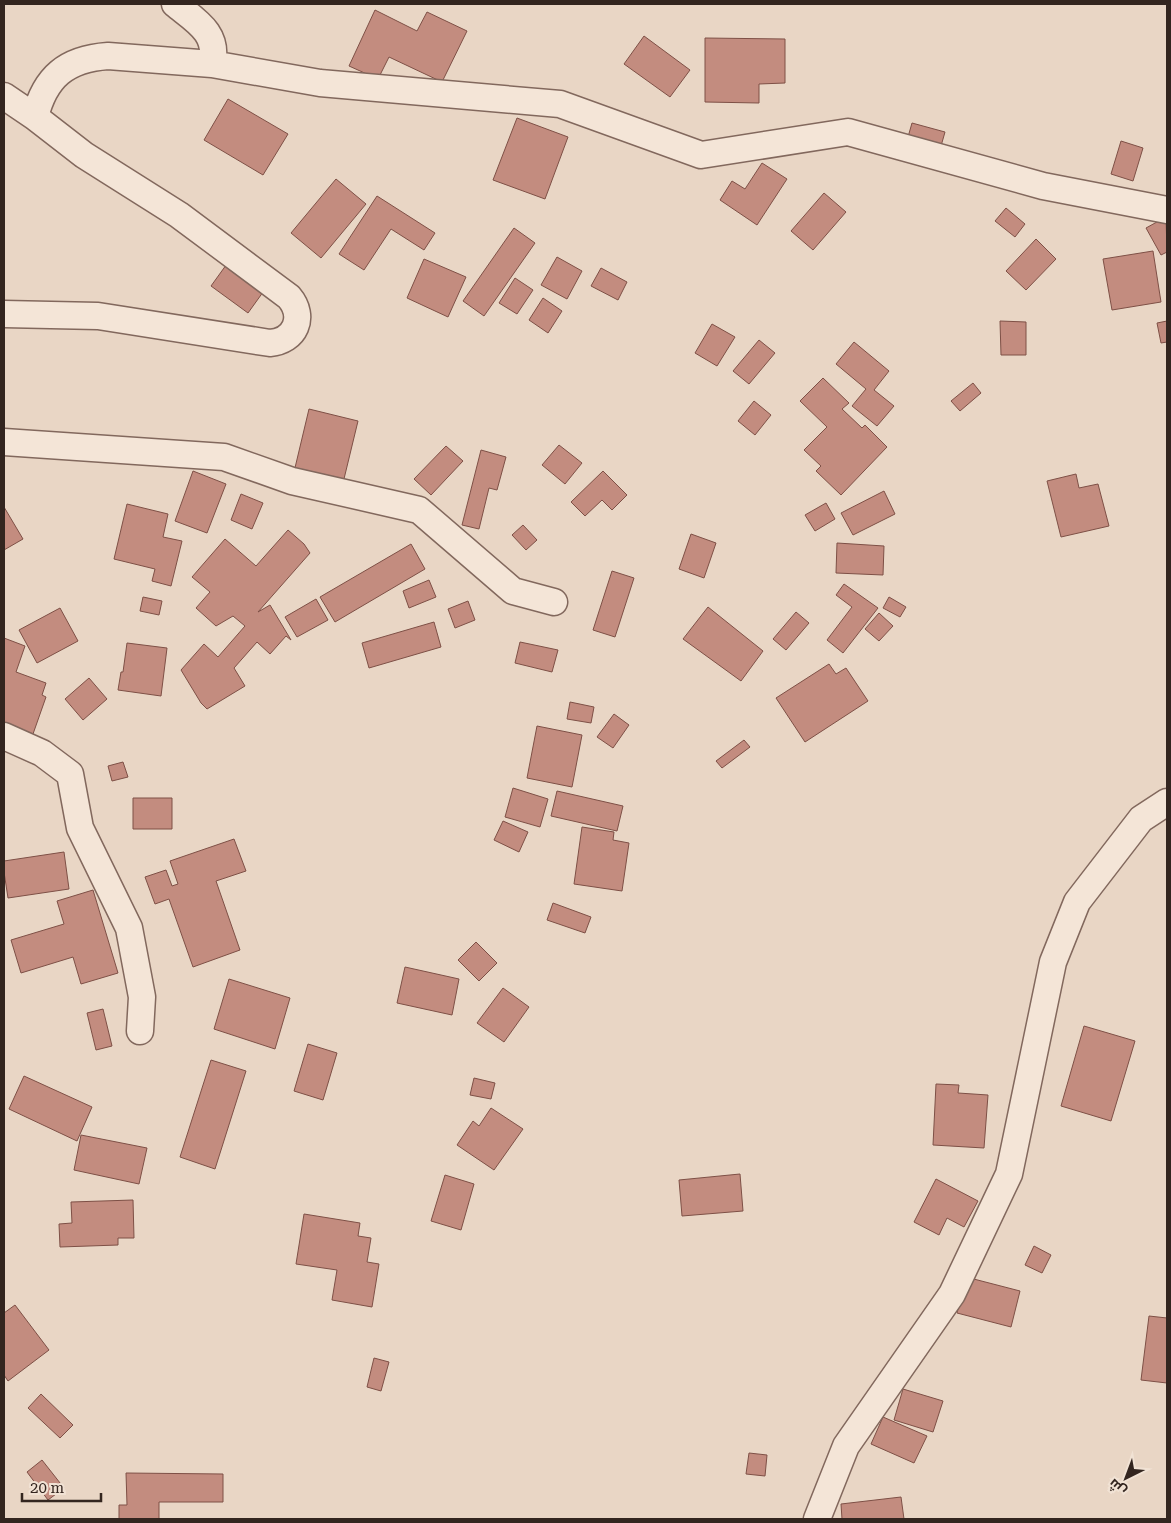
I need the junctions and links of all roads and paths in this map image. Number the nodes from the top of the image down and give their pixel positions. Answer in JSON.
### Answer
{"nodes":[{"id":1,"x":175,"y":4,"type":"edge"},
{"id":2,"x":212,"y":64,"type":"junction"},
{"id":3,"x":4,"y":96,"type":"edge"},
{"id":4,"x":35,"y":117,"type":"junction"},
{"id":5,"x":1167,"y":210,"type":"edge"},
{"id":6,"x":4,"y":314,"type":"edge"},
{"id":7,"x":4,"y":442,"type":"edge"},
{"id":8,"x":554,"y":602,"type":"dead end"},
{"id":9,"x":4,"y":736,"type":"edge"},
{"id":10,"x":1167,"y":802,"type":"edge"},
{"id":11,"x":140,"y":1031,"type":"dead end"},
{"id":12,"x":817,"y":1519,"type":"edge"}],
"edges":[{"from":1,"to":2,"type":"street"},
{"from":2,"to":4,"type":"street"},
{"from":2,"to":5,"type":"street"},
{"from":3,"to":4,"type":"street"},
{"from":4,"to":6,"type":"street"},
{"from":7,"to":8,"type":"street"},
{"from":9,"to":11,"type":"street"},
{"from":10,"to":12,"type":"street"}]}
